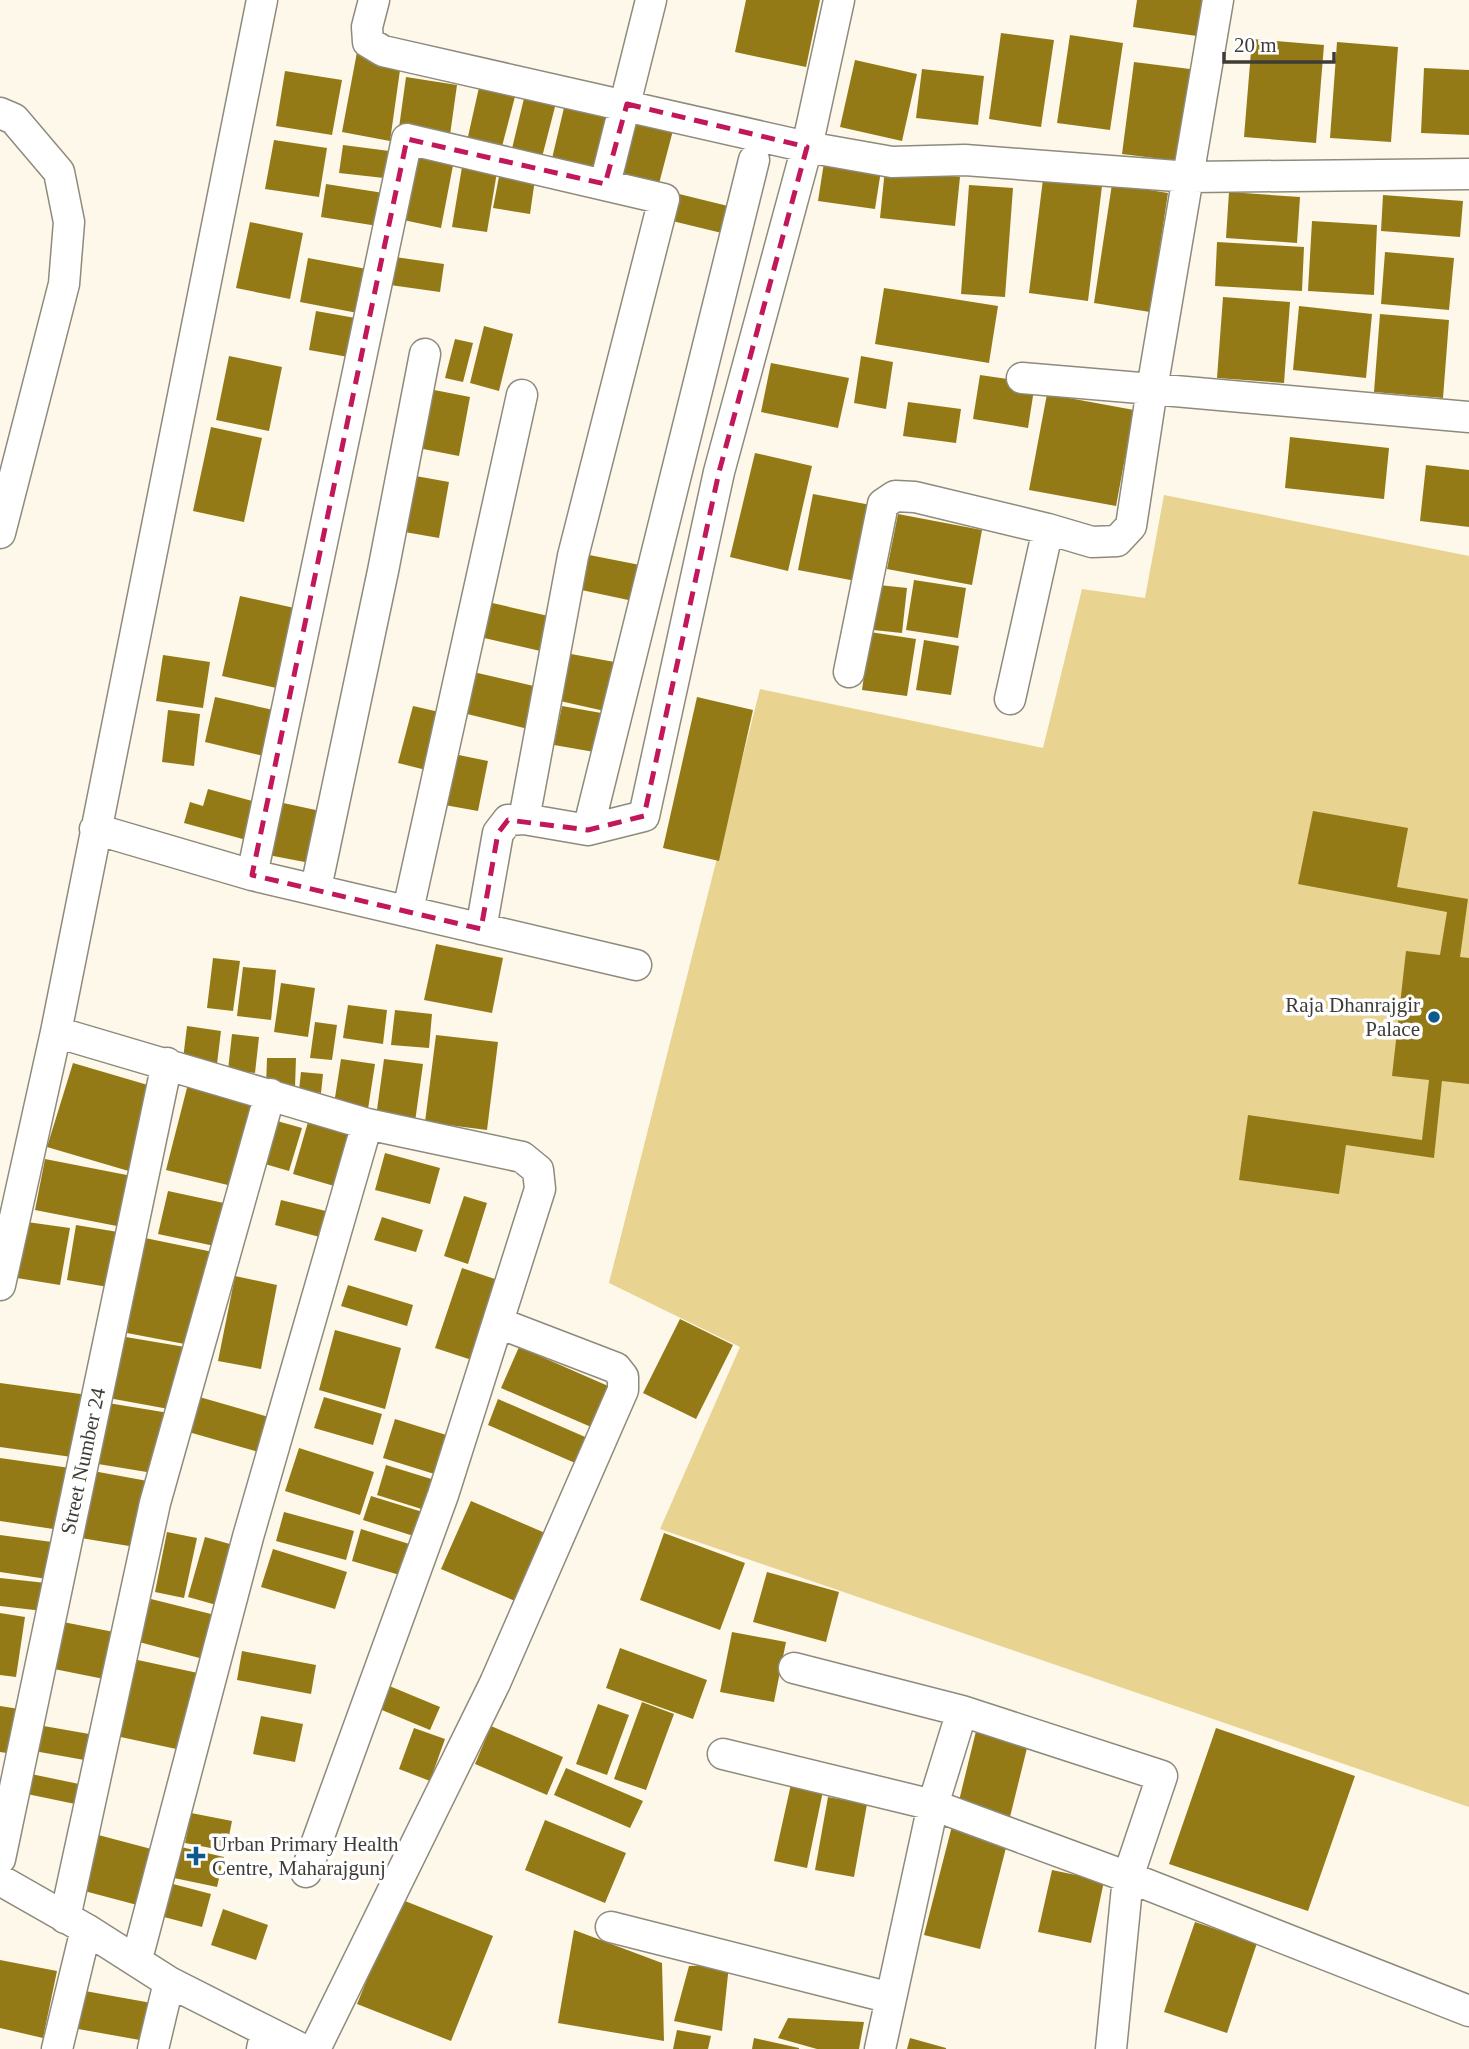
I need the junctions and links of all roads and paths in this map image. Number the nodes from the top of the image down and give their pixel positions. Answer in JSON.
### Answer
{"nodes":[{"id":1,"x":262,"y":0,"type":"edge"},
{"id":2,"x":374,"y":0,"type":"edge"},
{"id":3,"x":651,"y":0,"type":"edge"},
{"id":4,"x":839,"y":0,"type":"edge"},
{"id":5,"x":1218,"y":0,"type":"edge"},
{"id":6,"x":627,"y":104,"type":"junction"},
{"id":7,"x":0,"y":113,"type":"edge"},
{"id":8,"x":807,"y":147,"type":"junction"},
{"id":9,"x":754,"y":160,"type":"dead end"},
{"id":10,"x":1469,"y":174,"type":"edge"},
{"id":11,"x":1190,"y":177,"type":"junction"},
{"id":12,"x":605,"y":184,"type":"junction"},
{"id":13,"x":425,"y":354,"type":"dead end"},
{"id":14,"x":1022,"y":378,"type":"dead end"},
{"id":15,"x":1152,"y":388,"type":"junction"},
{"id":16,"x":522,"y":395,"type":"dead end"},
{"id":17,"x":1469,"y":417,"type":"edge"},
{"id":18,"x":1048,"y":529,"type":"junction"},
{"id":19,"x":0,"y":533,"type":"edge"},
{"id":20,"x":849,"y":672,"type":"dead end"},
{"id":21,"x":1010,"y":699,"type":"dead end"},
{"id":22,"x":524,"y":819,"type":"junction"},
{"id":23,"x":95,"y":829,"type":"junction"},
{"id":24,"x":588,"y":830,"type":"junction"},
{"id":25,"x":252,"y":874,"type":"junction"},
{"id":26,"x":316,"y":888,"type":"junction"},
{"id":27,"x":408,"y":910,"type":"junction"},
{"id":28,"x":481,"y":929,"type":"junction"},
{"id":29,"x":636,"y":965,"type":"dead end"},
{"id":30,"x":56,"y":1032,"type":"junction"},
{"id":31,"x":167,"y":1063,"type":"junction"},
{"id":32,"x":270,"y":1094,"type":"junction"},
{"id":33,"x":367,"y":1124,"type":"junction"},
{"id":34,"x":0,"y":1285,"type":"edge"},
{"id":35,"x":499,"y":1323,"type":"junction"},
{"id":36,"x":794,"y":1668,"type":"dead end"},
{"id":37,"x":962,"y":1711,"type":"junction"},
{"id":38,"x":723,"y":1754,"type":"dead end"},
{"id":39,"x":933,"y":1805,"type":"junction"},
{"id":40,"x":0,"y":1859,"type":"edge"},
{"id":41,"x":306,"y":1872,"type":"dead end"},
{"id":42,"x":1128,"y":1877,"type":"junction"},
{"id":43,"x":0,"y":1880,"type":"edge"},
{"id":44,"x":76,"y":1923,"type":"junction"},
{"id":45,"x":611,"y":1927,"type":"dead end"},
{"id":46,"x":137,"y":1959,"type":"junction"},
{"id":47,"x":169,"y":1982,"type":"junction"},
{"id":48,"x":891,"y":1998,"type":"junction"},
{"id":49,"x":1469,"y":2011,"type":"edge"},
{"id":50,"x":264,"y":2040,"type":"edge"},
{"id":51,"x":57,"y":2049,"type":"edge"},
{"id":52,"x":153,"y":2049,"type":"edge"},
{"id":53,"x":302,"y":2049,"type":"edge"},
{"id":54,"x":315,"y":2049,"type":"edge"},
{"id":55,"x":880,"y":2049,"type":"edge"},
{"id":56,"x":1111,"y":2049,"type":"edge"}],
"edges":[{"from":1,"to":23,"type":"street"},
{"from":2,"to":6,"type":"street"},
{"from":3,"to":6,"type":"street"},
{"from":4,"to":8,"type":"street"},
{"from":5,"to":11,"type":"street"},
{"from":6,"to":8,"type":"street"},
{"from":6,"to":12,"type":"street"},
{"from":7,"to":19,"type":"street"},
{"from":8,"to":11,"type":"street"},
{"from":8,"to":24,"type":"street"},
{"from":9,"to":24,"type":"street"},
{"from":10,"to":11,"type":"street"},
{"from":11,"to":15,"type":"street"},
{"from":12,"to":22,"type":"street"},
{"from":12,"to":25,"type":"street"},
{"from":13,"to":26,"type":"street"},
{"from":14,"to":15,"type":"street"},
{"from":15,"to":17,"type":"street"},
{"from":15,"to":18,"type":"street"},
{"from":16,"to":27,"type":"street"},
{"from":18,"to":20,"type":"street"},
{"from":18,"to":21,"type":"street"},
{"from":22,"to":24,"type":"street"},
{"from":22,"to":28,"type":"street"},
{"from":23,"to":25,"type":"street"},
{"from":23,"to":30,"type":"street"},
{"from":25,"to":26,"type":"street"},
{"from":26,"to":27,"type":"street"},
{"from":27,"to":28,"type":"street"},
{"from":28,"to":29,"type":"street"},
{"from":30,"to":31,"type":"street"},
{"from":30,"to":34,"type":"street"},
{"from":31,"to":32,"type":"street"},
{"from":31,"to":40,"type":"street","name":"Street Number 24"},
{"from":32,"to":33,"type":"street"},
{"from":32,"to":44,"type":"street"},
{"from":33,"to":35,"type":"street"},
{"from":33,"to":46,"type":"street"},
{"from":35,"to":41,"type":"street"},
{"from":35,"to":54,"type":"street"},
{"from":36,"to":37,"type":"street"},
{"from":37,"to":39,"type":"street"},
{"from":37,"to":42,"type":"street"},
{"from":38,"to":39,"type":"street"},
{"from":39,"to":42,"type":"street"},
{"from":39,"to":48,"type":"street"},
{"from":42,"to":49,"type":"street"},
{"from":42,"to":56,"type":"street"},
{"from":43,"to":44,"type":"street"},
{"from":44,"to":46,"type":"street"},
{"from":44,"to":51,"type":"street"},
{"from":45,"to":48,"type":"street"},
{"from":46,"to":47,"type":"street"},
{"from":47,"to":50,"type":"street"},
{"from":47,"to":52,"type":"street"},
{"from":48,"to":55,"type":"street"},
{"from":50,"to":53,"type":"street"}]}
